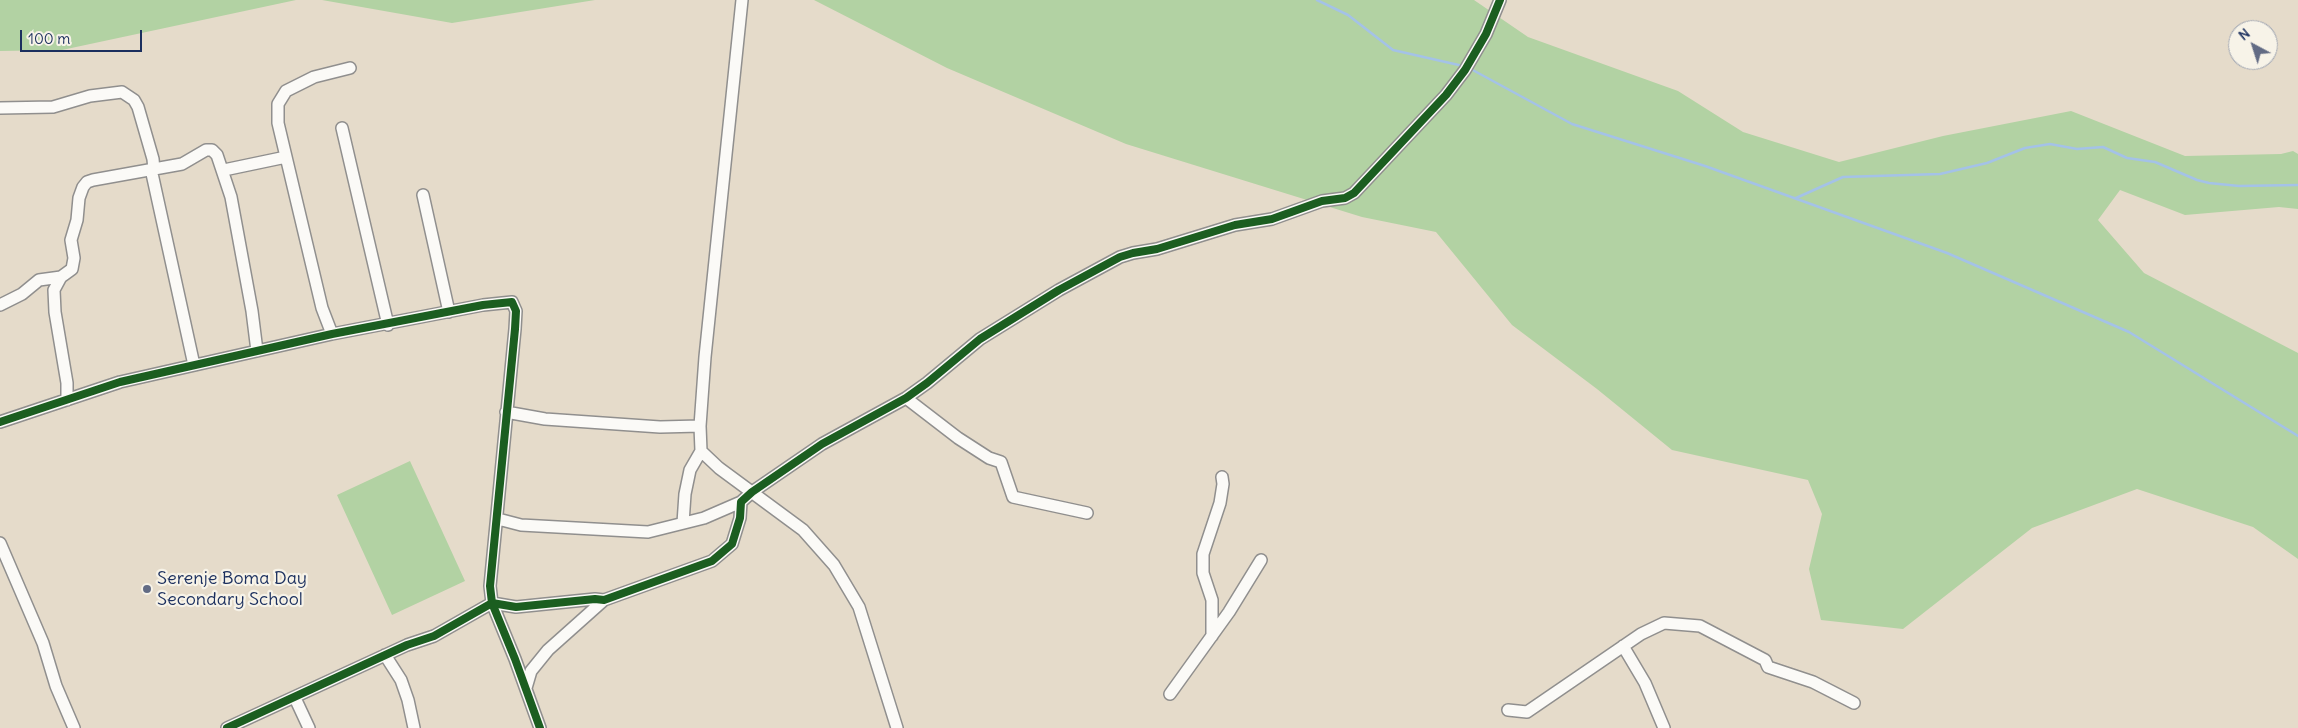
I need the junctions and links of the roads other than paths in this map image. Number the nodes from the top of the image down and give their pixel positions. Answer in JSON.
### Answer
{"nodes":[{"id":1,"x":742,"y":0,"type":"edge"},
{"id":2,"x":1500,"y":0,"type":"edge"},
{"id":3,"x":350,"y":68,"type":"dead end"},
{"id":4,"x":0,"y":108,"type":"edge"},
{"id":5,"x":342,"y":128,"type":"dead end"},
{"id":6,"x":286,"y":157,"type":"junction"},
{"id":7,"x":153,"y":169,"type":"junction"},
{"id":8,"x":224,"y":170,"type":"junction"},
{"id":9,"x":423,"y":195,"type":"dead end"},
{"id":10,"x":61,"y":278,"type":"junction"},
{"id":11,"x":0,"y":304,"type":"edge"},
{"id":12,"x":449,"y":312,"type":"junction"},
{"id":13,"x":388,"y":325,"type":"junction"},
{"id":14,"x":332,"y":334,"type":"junction"},
{"id":15,"x":257,"y":351,"type":"junction"},
{"id":16,"x":194,"y":365,"type":"junction"},
{"id":17,"x":906,"y":398,"type":"junction"},
{"id":18,"x":67,"y":400,"type":"junction"},
{"id":19,"x":506,"y":412,"type":"junction"},
{"id":20,"x":0,"y":420,"type":"edge"},
{"id":21,"x":700,"y":426,"type":"junction"},
{"id":22,"x":701,"y":451,"type":"junction"},
{"id":23,"x":1222,"y":477,"type":"dead end"},
{"id":24,"x":752,"y":492,"type":"junction"},
{"id":25,"x":741,"y":502,"type":"junction"},
{"id":26,"x":1088,"y":513,"type":"dead end"},
{"id":27,"x":498,"y":519,"type":"junction"},
{"id":28,"x":683,"y":522,"type":"junction"},
{"id":29,"x":0,"y":544,"type":"edge"},
{"id":30,"x":1261,"y":560,"type":"dead end"},
{"id":31,"x":604,"y":600,"type":"junction"},
{"id":32,"x":492,"y":603,"type":"junction"},
{"id":33,"x":1212,"y":636,"type":"junction"},
{"id":34,"x":1623,"y":646,"type":"junction"},
{"id":35,"x":385,"y":655,"type":"junction"},
{"id":36,"x":526,"y":688,"type":"junction"},
{"id":37,"x":1170,"y":694,"type":"dead end"},
{"id":38,"x":296,"y":698,"type":"junction"},
{"id":39,"x":1854,"y":704,"type":"dead end"},
{"id":40,"x":1508,"y":710,"type":"dead end"},
{"id":41,"x":74,"y":728,"type":"edge"},
{"id":42,"x":227,"y":728,"type":"edge"},
{"id":43,"x":309,"y":728,"type":"edge"},
{"id":44,"x":414,"y":728,"type":"edge"},
{"id":45,"x":540,"y":728,"type":"edge"},
{"id":46,"x":897,"y":728,"type":"edge"},
{"id":47,"x":1664,"y":728,"type":"edge"}],
"edges":[{"from":1,"to":21,"type":"street"},
{"from":2,"to":17,"type":"street"},
{"from":3,"to":6,"type":"street"},
{"from":4,"to":7,"type":"street"},
{"from":5,"to":13,"type":"street"},
{"from":6,"to":8,"type":"street"},
{"from":6,"to":14,"type":"street"},
{"from":7,"to":8,"type":"street"},
{"from":7,"to":10,"type":"street"},
{"from":7,"to":16,"type":"street"},
{"from":8,"to":15,"type":"street"},
{"from":9,"to":12,"type":"street"},
{"from":10,"to":11,"type":"street"},
{"from":10,"to":18,"type":"street"},
{"from":12,"to":13,"type":"street"},
{"from":12,"to":19,"type":"street"},
{"from":13,"to":14,"type":"street"},
{"from":14,"to":15,"type":"street"},
{"from":15,"to":16,"type":"street"},
{"from":16,"to":18,"type":"street"},
{"from":17,"to":24,"type":"street"},
{"from":17,"to":26,"type":"street"},
{"from":18,"to":20,"type":"street"},
{"from":19,"to":21,"type":"street"},
{"from":19,"to":27,"type":"street"},
{"from":21,"to":22,"type":"street"},
{"from":22,"to":24,"type":"street"},
{"from":22,"to":28,"type":"street"},
{"from":23,"to":33,"type":"street"},
{"from":24,"to":25,"type":"street"},
{"from":24,"to":46,"type":"street"},
{"from":25,"to":28,"type":"street"},
{"from":25,"to":31,"type":"street"},
{"from":27,"to":28,"type":"street"},
{"from":27,"to":32,"type":"street"},
{"from":29,"to":41,"type":"street"},
{"from":30,"to":33,"type":"street"},
{"from":31,"to":32,"type":"street"},
{"from":31,"to":36,"type":"street"},
{"from":32,"to":35,"type":"street"},
{"from":32,"to":36,"type":"street"},
{"from":33,"to":37,"type":"street"},
{"from":34,"to":39,"type":"street"},
{"from":34,"to":40,"type":"street"},
{"from":34,"to":47,"type":"street"},
{"from":35,"to":38,"type":"street"},
{"from":35,"to":44,"type":"street"},
{"from":36,"to":45,"type":"street"},
{"from":38,"to":42,"type":"street"},
{"from":38,"to":43,"type":"street"}]}
